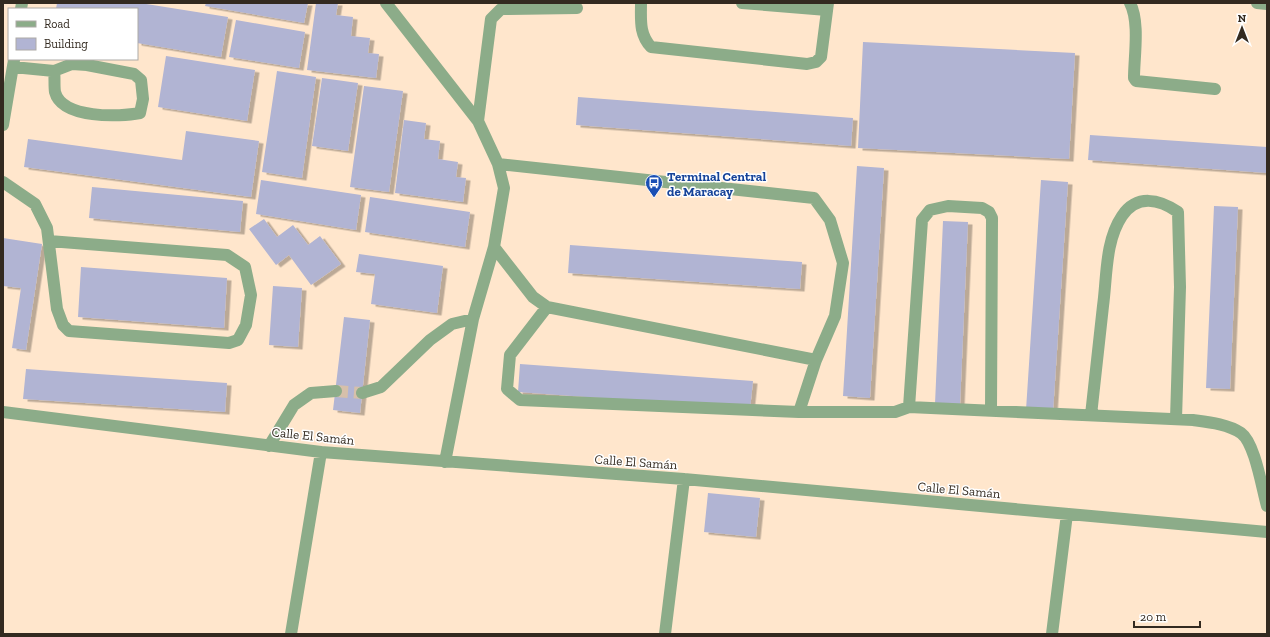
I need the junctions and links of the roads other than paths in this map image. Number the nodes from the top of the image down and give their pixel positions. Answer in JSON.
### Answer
{"nodes":[{"id":1,"x":386,"y":3,"type":"edge"},
{"id":2,"x":641,"y":3,"type":"edge"},
{"id":3,"x":742,"y":3,"type":"edge"},
{"id":4,"x":1130,"y":3,"type":"edge"},
{"id":5,"x":1257,"y":3,"type":"edge"},
{"id":6,"x":1267,"y":4,"type":"edge"},
{"id":7,"x":828,"y":7,"type":"edge"},
{"id":8,"x":577,"y":8,"type":"dead end"},
{"id":9,"x":14,"y":63,"type":"edge"},
{"id":10,"x":54,"y":71,"type":"junction"},
{"id":11,"x":1215,"y":89,"type":"dead end"},
{"id":12,"x":478,"y":121,"type":"junction"},
{"id":13,"x":3,"y":125,"type":"edge"},
{"id":14,"x":498,"y":164,"type":"junction"},
{"id":15,"x":3,"y":182,"type":"edge"},
{"id":16,"x":49,"y":241,"type":"junction"},
{"id":17,"x":494,"y":247,"type":"junction"},
{"id":18,"x":547,"y":307,"type":"junction"},
{"id":19,"x":473,"y":319,"type":"junction"},
{"id":20,"x":816,"y":360,"type":"junction"},
{"id":21,"x":336,"y":391,"type":"tunnel mouth"},
{"id":22,"x":362,"y":393,"type":"tunnel mouth"},
{"id":23,"x":909,"y":407,"type":"junction"},
{"id":24,"x":991,"y":411,"type":"junction"},
{"id":25,"x":3,"y":412,"type":"edge"},
{"id":26,"x":799,"y":412,"type":"junction"},
{"id":27,"x":1091,"y":415,"type":"junction"},
{"id":28,"x":1176,"y":419,"type":"junction"},
{"id":29,"x":269,"y":446,"type":"junction"},
{"id":30,"x":321,"y":452,"type":"junction"},
{"id":31,"x":445,"y":462,"type":"junction"},
{"id":32,"x":684,"y":479,"type":"junction"},
{"id":33,"x":1267,"y":506,"type":"edge"},
{"id":34,"x":1067,"y":514,"type":"junction"},
{"id":35,"x":1267,"y":532,"type":"edge"},
{"id":36,"x":291,"y":634,"type":"edge"},
{"id":37,"x":665,"y":634,"type":"edge"},
{"id":38,"x":1052,"y":634,"type":"edge"}],
"edges":[{"from":1,"to":12,"type":"street"},
{"from":2,"to":7,"type":"street"},
{"from":3,"to":7,"type":"street"},
{"from":4,"to":11,"type":"street"},
{"from":5,"to":6,"type":"street"},
{"from":8,"to":12,"type":"street"},
{"from":9,"to":10,"type":"street"},
{"from":9,"to":13,"type":"street"},
{"from":10,"to":10,"type":"street"},
{"from":12,"to":14,"type":"street"},
{"from":14,"to":17,"type":"street"},
{"from":14,"to":20,"type":"street"},
{"from":15,"to":16,"type":"street"},
{"from":16,"to":16,"type":"street"},
{"from":17,"to":18,"type":"street"},
{"from":17,"to":19,"type":"street"},
{"from":18,"to":20,"type":"street"},
{"from":18,"to":26,"type":"street"},
{"from":19,"to":22,"type":"street"},
{"from":19,"to":31,"type":"street"},
{"from":20,"to":26,"type":"street"},
{"from":21,"to":29,"type":"street"},
{"from":23,"to":24,"type":"street"},
{"from":23,"to":24,"type":"street"},
{"from":23,"to":26,"type":"street"},
{"from":24,"to":27,"type":"street"},
{"from":25,"to":29,"type":"street","name":"Calle El Samán"},
{"from":27,"to":28,"type":"street"},
{"from":27,"to":28,"type":"street"},
{"from":28,"to":33,"type":"street"},
{"from":29,"to":30,"type":"street","name":"Calle El Samán"},
{"from":30,"to":31,"type":"street","name":"Calle El Samán"},
{"from":30,"to":36,"type":"street"},
{"from":31,"to":32,"type":"street","name":"Calle El Samán"},
{"from":32,"to":34,"type":"street","name":"Calle El Samán"},
{"from":32,"to":37,"type":"street"},
{"from":34,"to":35,"type":"street","name":"Calle El Samán"},
{"from":34,"to":38,"type":"street"}]}
